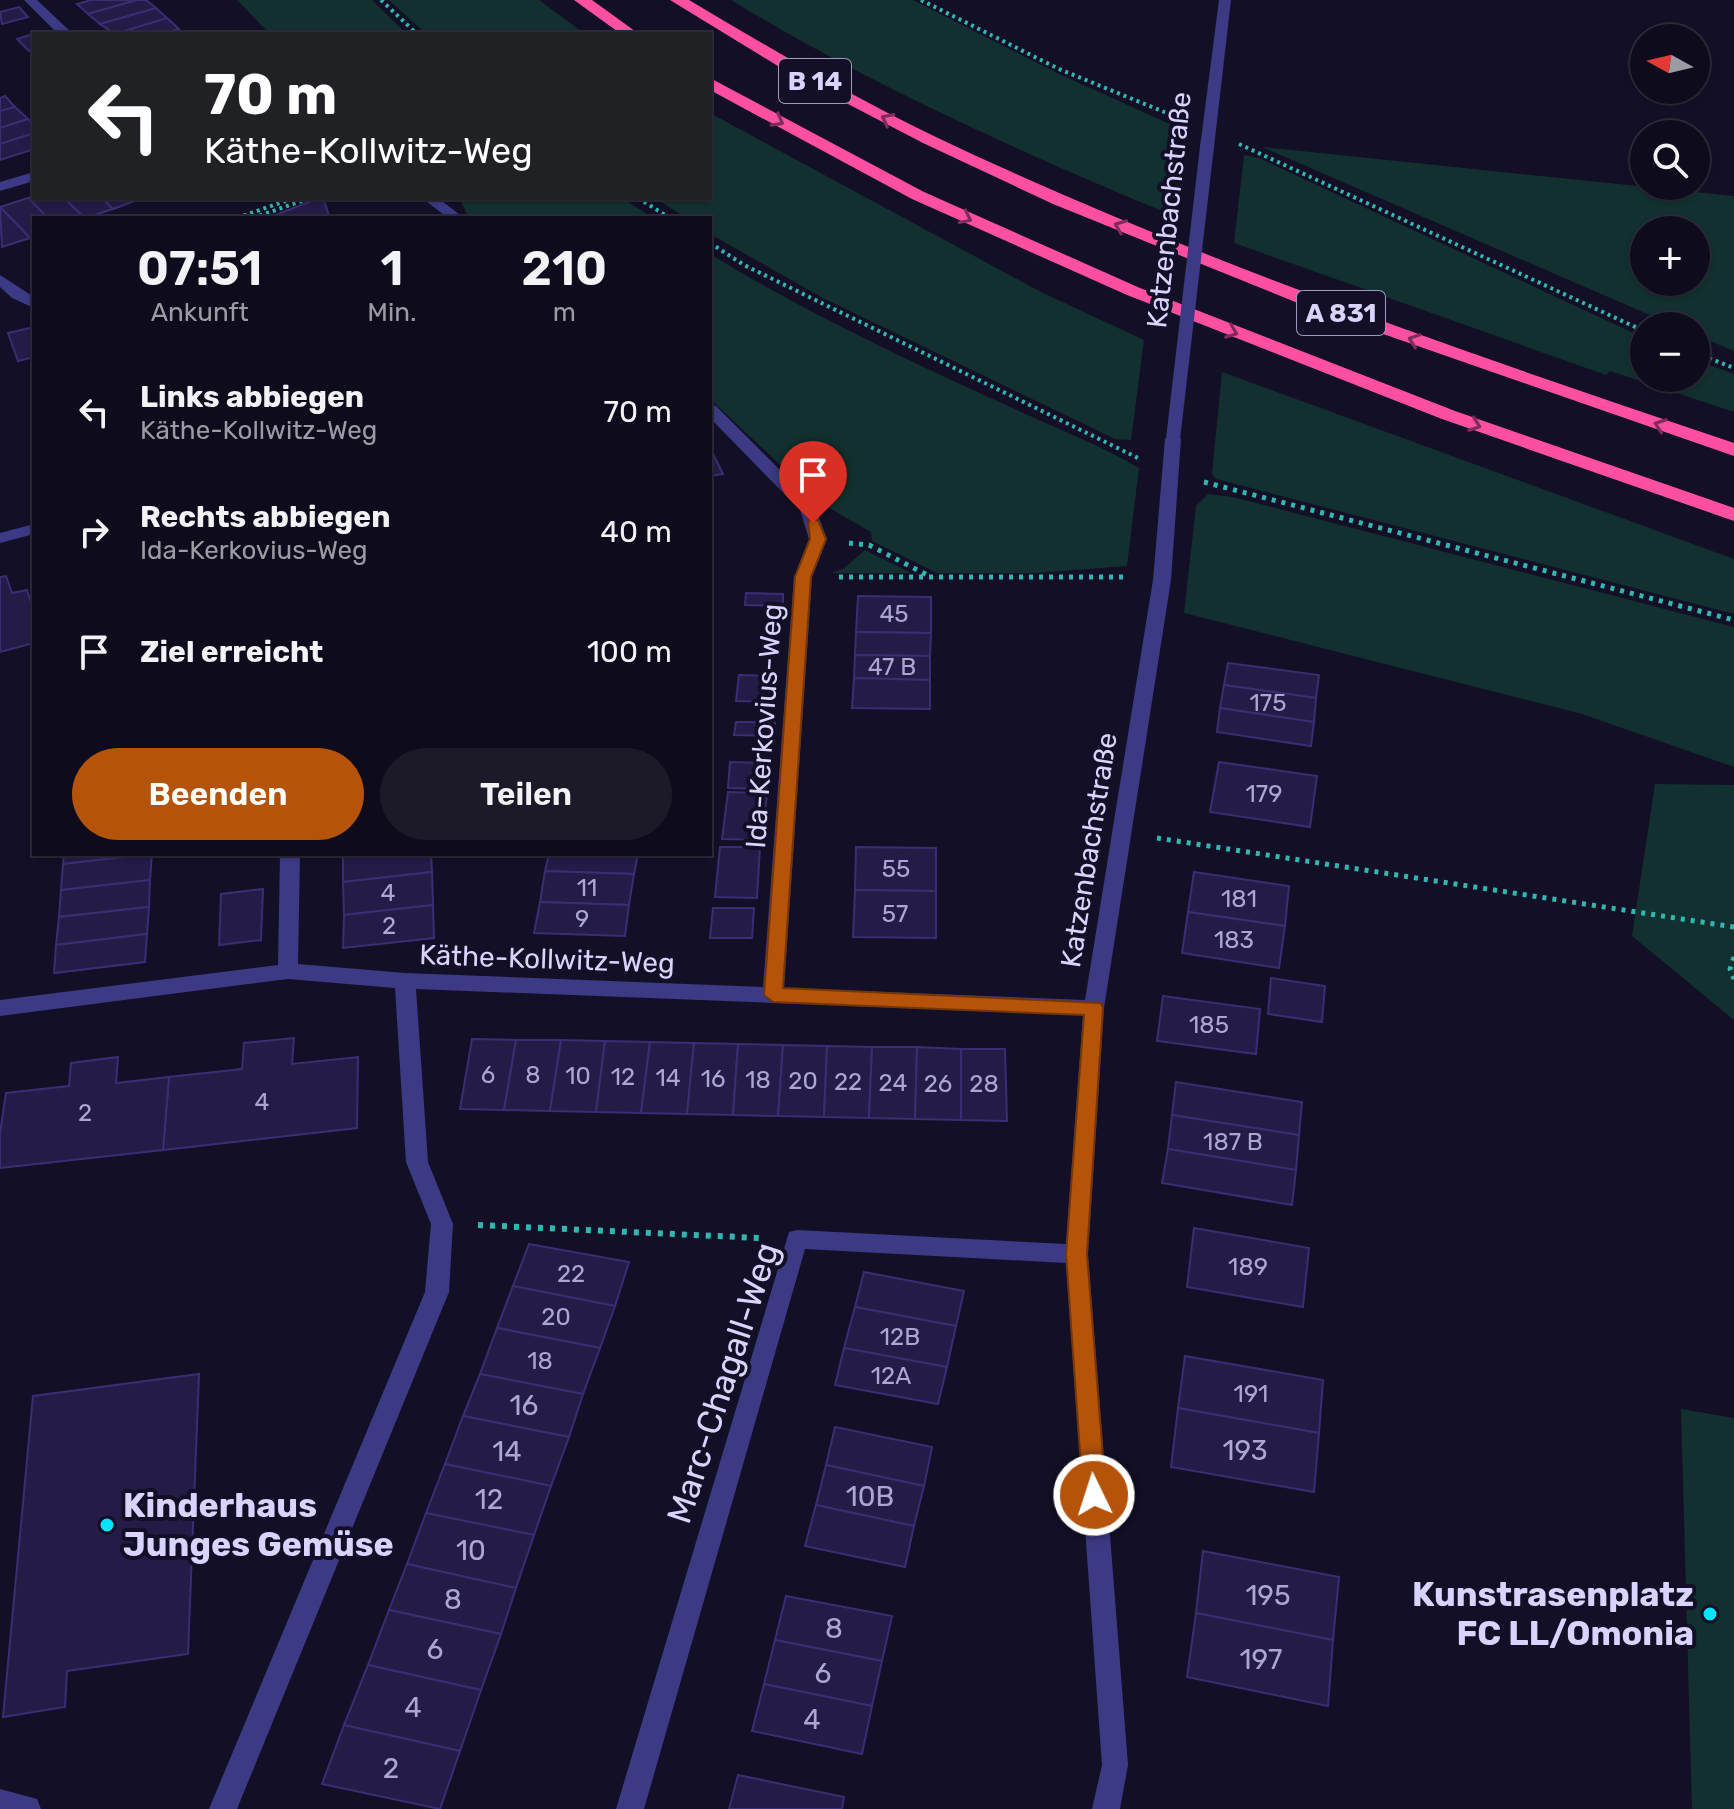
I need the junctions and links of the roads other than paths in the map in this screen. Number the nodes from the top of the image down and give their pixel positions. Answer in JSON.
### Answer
{"nodes":[{"id":1,"x":30,"y":0,"type":"edge"},
{"id":2,"x":582,"y":0,"type":"edge"},
{"id":3,"x":678,"y":0,"type":"edge"},
{"id":4,"x":1225,"y":0,"type":"edge"},
{"id":5,"x":64,"y":32,"type":"edge"},
{"id":6,"x":628,"y":32,"type":"edge"},
{"id":7,"x":712,"y":84,"type":"edge"},
{"id":8,"x":957,"y":153,"type":"joint"},
{"id":9,"x":32,"y":177,"type":"edge"},
{"id":10,"x":896,"y":183,"type":"joint"},
{"id":11,"x":0,"y":187,"type":"edge"},
{"id":12,"x":432,"y":200,"type":"edge"},
{"id":13,"x":454,"y":216,"type":"edge"},
{"id":14,"x":0,"y":279,"type":"edge"},
{"id":15,"x":32,"y":302,"type":"edge"},
{"id":16,"x":712,"y":411,"type":"edge"},
{"id":17,"x":1734,"y":450,"type":"edge"},
{"id":18,"x":1734,"y":515,"type":"edge"},
{"id":19,"x":32,"y":530,"type":"edge"},
{"id":20,"x":0,"y":538,"type":"edge"},
{"id":21,"x":290,"y":856,"type":"edge"},
{"id":22,"x":288,"y":971,"type":"junction"},
{"id":23,"x":405,"y":981,"type":"junction"},
{"id":24,"x":773,"y":995,"type":"junction"},
{"id":25,"x":0,"y":1008,"type":"edge"},
{"id":26,"x":1094,"y":1008,"type":"junction"},
{"id":27,"x":1077,"y":1254,"type":"junction"},
{"id":28,"x":0,"y":1803,"type":"edge"},
{"id":29,"x":27,"y":1809,"type":"edge"},
{"id":30,"x":223,"y":1809,"type":"edge"},
{"id":31,"x":630,"y":1809,"type":"edge"},
{"id":32,"x":1106,"y":1809,"type":"edge"}],
"edges":[{"from":1,"to":5,"type":"street"},
{"from":2,"to":6,"type":"highway"},
{"from":8,"to":3,"type":"highway","number":"B 14","one_way":true},
{"from":4,"to":26,"type":"street","name":"Katzenbachstraße","bridge":true},
{"from":7,"to":10,"type":"highway","number":"B 14","one_way":true},
{"from":17,"to":8,"type":"highway","number":"A 831","one_way":true},
{"from":9,"to":11,"type":"street"},
{"from":10,"to":18,"type":"highway","number":"A 831","one_way":true},
{"from":12,"to":13,"type":"street"},
{"from":14,"to":15,"type":"street"},
{"from":16,"to":24,"type":"street","name":"Ida-Kerkovius-Weg"},
{"from":19,"to":20,"type":"street"},
{"from":21,"to":22,"type":"street"},
{"from":22,"to":23,"type":"street","name":"Käthe-Kollwitz-Weg"},
{"from":22,"to":25,"type":"street","name":"Käthe-Kollwitz-Weg"},
{"from":23,"to":24,"type":"street","name":"Käthe-Kollwitz-Weg"},
{"from":23,"to":30,"type":"street"},
{"from":24,"to":26,"type":"street","name":"Käthe-Kollwitz-Weg"},
{"from":26,"to":27,"type":"street","name":"Katzenbachstraße"},
{"from":27,"to":31,"type":"street","name":"Marc-Chagall-Weg"},
{"from":27,"to":32,"type":"street","name":"Katzenbachstraße"},
{"from":28,"to":29,"type":"street"}]}
